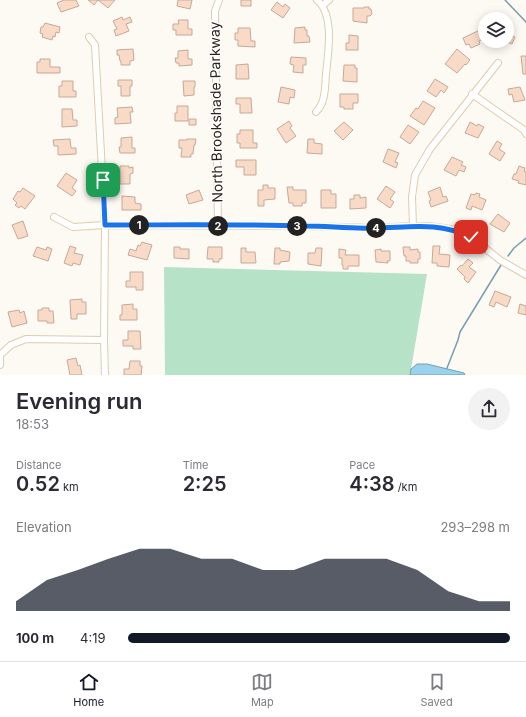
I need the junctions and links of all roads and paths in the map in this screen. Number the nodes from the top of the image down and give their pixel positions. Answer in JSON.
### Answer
{"nodes":[{"id":1,"x":219,"y":0,"type":"edge"},
{"id":2,"x":317,"y":0,"type":"edge"},
{"id":3,"x":329,"y":0,"type":"edge"},
{"id":4,"x":323,"y":5,"type":"junction"},
{"id":5,"x":89,"y":37,"type":"dead end"},
{"id":6,"x":498,"y":63,"type":"dead end"},
{"id":7,"x":472,"y":94,"type":"junction"},
{"id":8,"x":316,"y":112,"type":"dead end"},
{"id":9,"x":526,"y":134,"type":"edge"},
{"id":10,"x":54,"y":217,"type":"dead end"},
{"id":11,"x":105,"y":225,"type":"junction"},
{"id":12,"x":218,"y":226,"type":"junction"},
{"id":13,"x":413,"y":226,"type":"junction"},
{"id":14,"x":526,"y":275,"type":"edge"},
{"id":15,"x":104,"y":340,"type":"junction"},
{"id":16,"x":0,"y":365,"type":"edge"},
{"id":17,"x":106,"y":375,"type":"edge"}],
"edges":[{"from":1,"to":12,"type":"street","name":"North Brookshade Parkway"},
{"from":2,"to":4,"type":"street"},
{"from":3,"to":4,"type":"street"},
{"from":4,"to":8,"type":"street"},
{"from":5,"to":11,"type":"street"},
{"from":6,"to":7,"type":"street"},
{"from":7,"to":9,"type":"street"},
{"from":7,"to":13,"type":"street"},
{"from":10,"to":11,"type":"street"},
{"from":11,"to":12,"type":"street"},
{"from":11,"to":15,"type":"street"},
{"from":12,"to":13,"type":"street"},
{"from":13,"to":14,"type":"street"},
{"from":15,"to":16,"type":"street"},
{"from":15,"to":17,"type":"street"}]}
